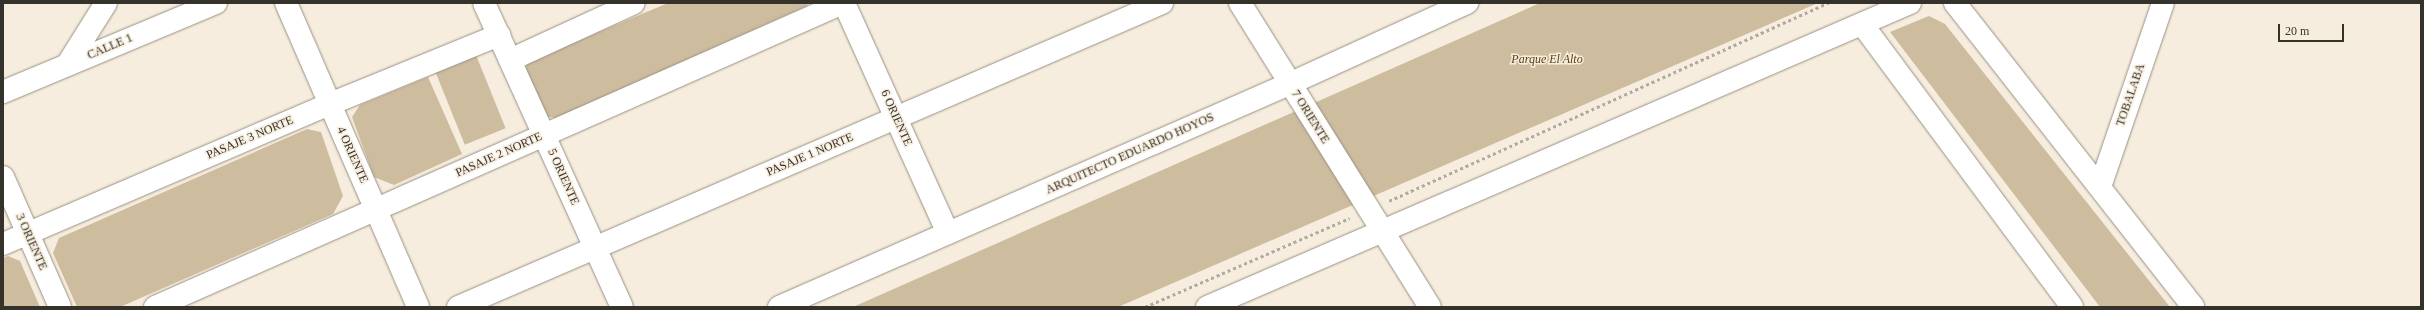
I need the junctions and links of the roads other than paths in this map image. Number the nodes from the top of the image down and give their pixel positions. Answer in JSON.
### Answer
{"nodes":[{"id":1,"x":106,"y":3,"type":"edge"},
{"id":2,"x":216,"y":3,"type":"edge"},
{"id":3,"x":286,"y":3,"type":"edge"},
{"id":4,"x":484,"y":3,"type":"edge"},
{"id":5,"x":634,"y":3,"type":"edge"},
{"id":6,"x":844,"y":3,"type":"edge"},
{"id":7,"x":1162,"y":3,"type":"edge"},
{"id":8,"x":1240,"y":3,"type":"edge"},
{"id":9,"x":1467,"y":3,"type":"edge"},
{"id":10,"x":1910,"y":3,"type":"edge"},
{"id":11,"x":1954,"y":3,"type":"edge"},
{"id":12,"x":2163,"y":3,"type":"edge"},
{"id":13,"x":1862,"y":24,"type":"junction"},
{"id":14,"x":499,"y":35,"type":"junction"},
{"id":15,"x":510,"y":60,"type":"junction"},
{"id":16,"x":67,"y":65,"type":"junction"},
{"id":17,"x":1289,"y":84,"type":"junction"},
{"id":18,"x":3,"y":92,"type":"edge"},
{"id":19,"x":330,"y":104,"type":"junction"},
{"id":20,"x":896,"y":118,"type":"junction"},
{"id":21,"x":544,"y":136,"type":"junction"},
{"id":22,"x":3,"y":177,"type":"edge"},
{"id":23,"x":2100,"y":187,"type":"junction"},
{"id":24,"x":376,"y":210,"type":"junction"},
{"id":25,"x":1383,"y":230,"type":"junction"},
{"id":26,"x":948,"y":233,"type":"junction"},
{"id":27,"x":28,"y":234,"type":"junction"},
{"id":28,"x":3,"y":244,"type":"edge"},
{"id":29,"x":595,"y":248,"type":"junction"},
{"id":30,"x":789,"y":305,"type":"edge"},
{"id":31,"x":60,"y":307,"type":"edge"},
{"id":32,"x":155,"y":307,"type":"edge"},
{"id":33,"x":418,"y":307,"type":"edge"},
{"id":34,"x":458,"y":307,"type":"edge"},
{"id":35,"x":622,"y":307,"type":"edge"},
{"id":36,"x":1207,"y":307,"type":"edge"},
{"id":37,"x":1430,"y":307,"type":"edge"},
{"id":38,"x":2072,"y":307,"type":"edge"},
{"id":39,"x":2193,"y":307,"type":"edge"}],
"edges":[{"from":1,"to":16,"type":"street"},
{"from":2,"to":16,"type":"street","name":"CALLE 1"},
{"from":3,"to":19,"type":"street","name":"4 ORIENTE"},
{"from":4,"to":14,"type":"street","name":"5 ORIENTE"},
{"from":5,"to":15,"type":"street"},
{"from":6,"to":20,"type":"street","name":"6 ORIENTE"},
{"from":6,"to":21,"type":"street","name":"PASAJE 2 NORTE"},
{"from":7,"to":20,"type":"street","name":"PASAJE 1 NORTE"},
{"from":8,"to":17,"type":"street","name":"7 ORIENTE"},
{"from":9,"to":17,"type":"street","name":"ARQUITECTO EDUARDO HOYOS"},
{"from":10,"to":13,"type":"street"},
{"from":11,"to":23,"type":"street"},
{"from":12,"to":23,"type":"street","name":"TOBALABA"},
{"from":13,"to":25,"type":"street"},
{"from":13,"to":38,"type":"street"},
{"from":14,"to":15,"type":"street","name":"5 ORIENTE"},
{"from":14,"to":19,"type":"street","name":"PASAJE 3 NORTE"},
{"from":15,"to":21,"type":"street","name":"5 ORIENTE"},
{"from":16,"to":18,"type":"street","name":"CALLE 1"},
{"from":17,"to":25,"type":"street","name":"7 ORIENTE"},
{"from":17,"to":26,"type":"street","name":"ARQUITECTO EDUARDO HOYOS"},
{"from":19,"to":24,"type":"street","name":"4 ORIENTE"},
{"from":19,"to":27,"type":"street","name":"PASAJE 3 NORTE"},
{"from":20,"to":26,"type":"street","name":"6 ORIENTE"},
{"from":20,"to":29,"type":"street","name":"PASAJE 1 NORTE"},
{"from":21,"to":24,"type":"street","name":"PASAJE 2 NORTE"},
{"from":21,"to":29,"type":"street","name":"5 ORIENTE"},
{"from":22,"to":27,"type":"street","name":"3 ORIENTE"},
{"from":23,"to":39,"type":"street"},
{"from":24,"to":32,"type":"street","name":"PASAJE 2 NORTE"},
{"from":24,"to":33,"type":"street","name":"4 ORIENTE"},
{"from":25,"to":36,"type":"street"},
{"from":25,"to":37,"type":"street","name":"7 ORIENTE"},
{"from":26,"to":30,"type":"street","name":"ARQUITECTO EDUARDO HOYOS"},
{"from":27,"to":28,"type":"street","name":"PASAJE 3 NORTE"},
{"from":27,"to":31,"type":"street","name":"3 ORIENTE"},
{"from":29,"to":34,"type":"street","name":"PASAJE 1 NORTE"},
{"from":29,"to":35,"type":"street","name":"5 ORIENTE"}]}
